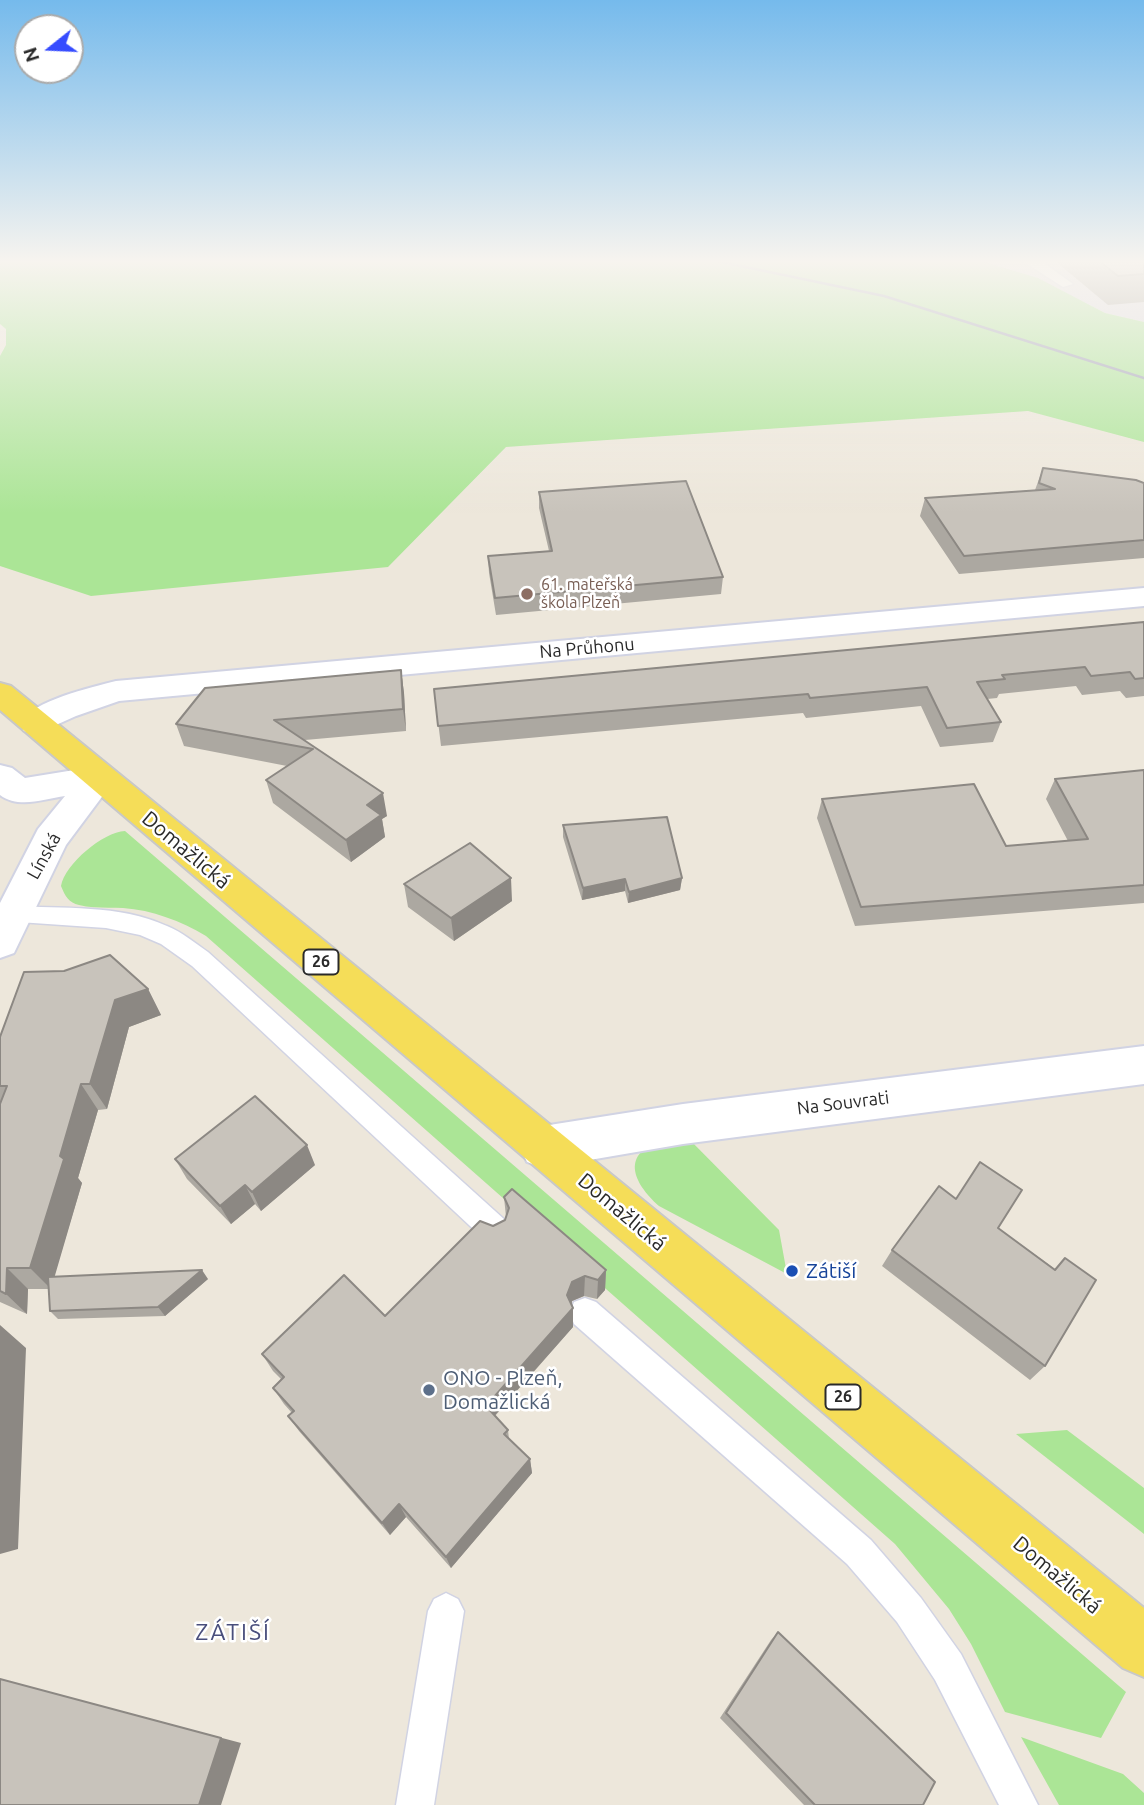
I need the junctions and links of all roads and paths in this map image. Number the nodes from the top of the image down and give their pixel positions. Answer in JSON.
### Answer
{"nodes":[{"id":1,"x":1144,"y":597,"type":"edge"},
{"id":2,"x":0,"y":693,"type":"edge"},
{"id":3,"x":36,"y":723,"type":"junction"},
{"id":4,"x":0,"y":777,"type":"edge"},
{"id":5,"x":99,"y":778,"type":"junction"},
{"id":6,"x":6,"y":929,"type":"edge"},
{"id":7,"x":1144,"y":1065,"type":"edge"},
{"id":8,"x":543,"y":1147,"type":"junction"},
{"id":9,"x":495,"y":1230,"type":"edge"},
{"id":10,"x":585,"y":1313,"type":"dead end"},
{"id":11,"x":446,"y":1611,"type":"dead end"},
{"id":12,"x":1144,"y":1647,"type":"edge"},
{"id":13,"x":415,"y":1805,"type":"edge"},
{"id":14,"x":1019,"y":1805,"type":"edge"}],
"edges":[{"from":1,"to":3,"type":"street","name":"Na Průhonu"},
{"from":2,"to":3,"type":"main road","name":"Domažlická","number":"26"},
{"from":3,"to":5,"type":"main road","name":"Domažlická","number":"26"},
{"from":4,"to":5,"type":"street"},
{"from":5,"to":6,"type":"street","name":"Línská"},
{"from":5,"to":8,"type":"main road","name":"Domažlická","number":"26"},
{"from":6,"to":9,"type":"lane"},
{"from":7,"to":8,"type":"street","name":"Na Souvrati"},
{"from":8,"to":12,"type":"main road","name":"Domažlická","number":"26"},
{"from":10,"to":14,"type":"lane"},
{"from":11,"to":13,"type":"lane"}]}
